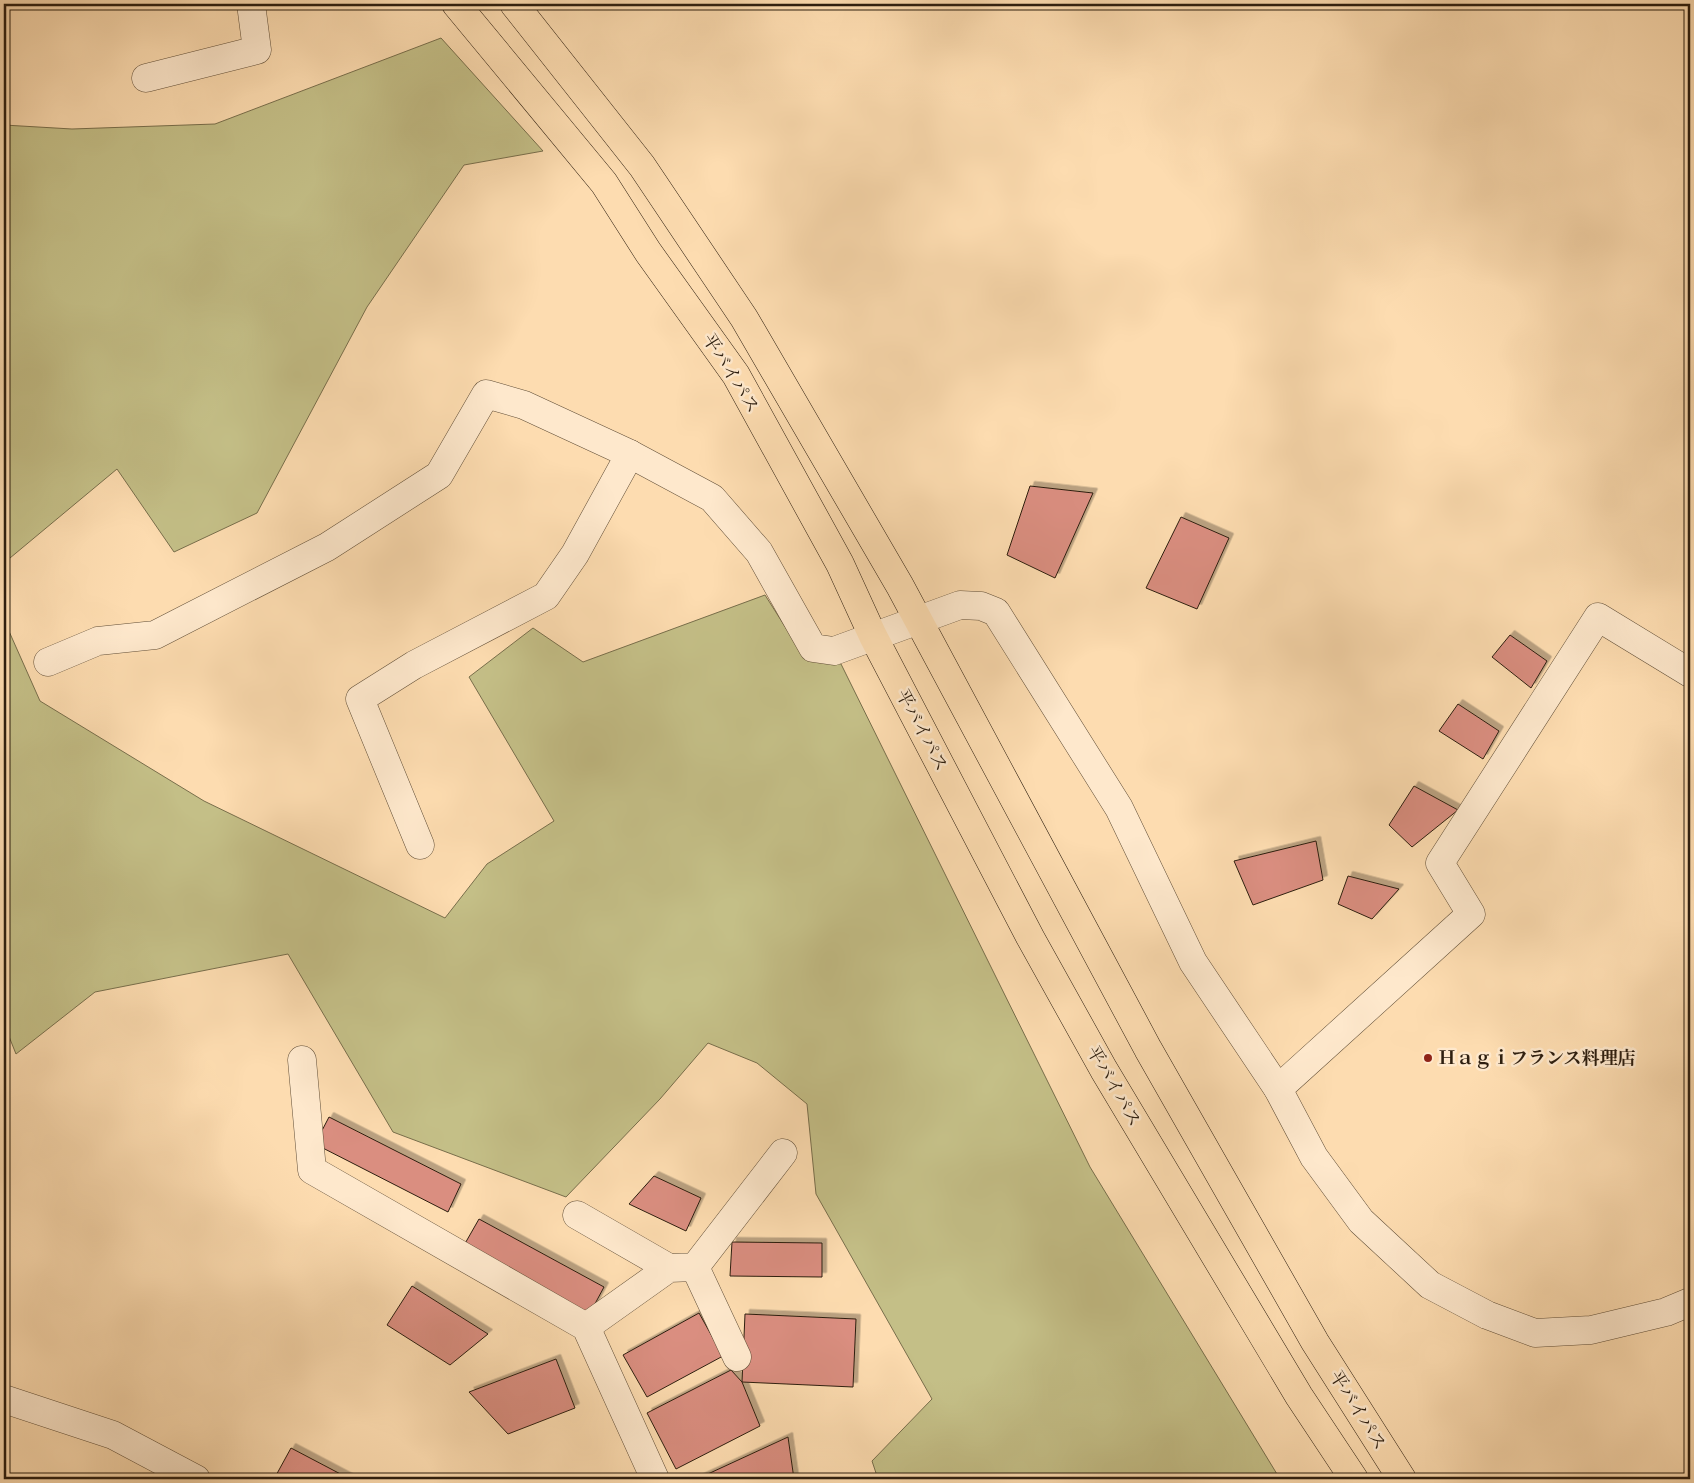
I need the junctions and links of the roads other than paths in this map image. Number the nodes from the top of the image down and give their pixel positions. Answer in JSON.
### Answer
{"nodes":[{"id":1,"x":251,"y":4,"type":"edge"},
{"id":2,"x":456,"y":4,"type":"edge"},
{"id":3,"x":514,"y":4,"type":"edge"},
{"id":4,"x":146,"y":78,"type":"dead end"},
{"id":5,"x":630,"y":454,"type":"junction"},
{"id":6,"x":918,"y":620,"type":"junction"},
{"id":7,"x":873,"y":636,"type":"junction"},
{"id":8,"x":48,"y":662,"type":"dead end"},
{"id":9,"x":1690,"y":674,"type":"edge"},
{"id":10,"x":420,"y":845,"type":"dead end"},
{"id":11,"x":302,"y":1060,"type":"dead end"},
{"id":12,"x":1278,"y":1089,"type":"junction"},
{"id":13,"x":783,"y":1153,"type":"dead end"},
{"id":14,"x":577,"y":1215,"type":"dead end"},
{"id":15,"x":682,"y":1268,"type":"junction"},
{"id":16,"x":1690,"y":1302,"type":"edge"},
{"id":17,"x":586,"y":1327,"type":"junction"},
{"id":18,"x":736,"y":1356,"type":"dead end"},
{"id":19,"x":4,"y":1399,"type":"edge"},
{"id":20,"x":196,"y":1479,"type":"edge"},
{"id":21,"x":655,"y":1479,"type":"edge"},
{"id":22,"x":1354,"y":1479,"type":"edge"},
{"id":23,"x":1402,"y":1479,"type":"edge"}],
"edges":[{"from":1,"to":4,"type":"street"},
{"from":2,"to":7,"type":"highway","name":"平バイパス"},
{"from":3,"to":6,"type":"highway","name":"平バイパス"},
{"from":5,"to":7,"type":"street"},
{"from":5,"to":8,"type":"street"},
{"from":5,"to":10,"type":"street"},
{"from":6,"to":7,"type":"street"},
{"from":6,"to":12,"type":"street"},
{"from":6,"to":23,"type":"highway","name":"平バイパス"},
{"from":7,"to":22,"type":"highway","name":"平バイパス"},
{"from":9,"to":12,"type":"street"},
{"from":11,"to":17,"type":"street"},
{"from":12,"to":16,"type":"street"},
{"from":13,"to":15,"type":"street"},
{"from":14,"to":15,"type":"street"},
{"from":15,"to":17,"type":"street"},
{"from":15,"to":18,"type":"street"},
{"from":17,"to":21,"type":"street"},
{"from":19,"to":20,"type":"street"}]}
